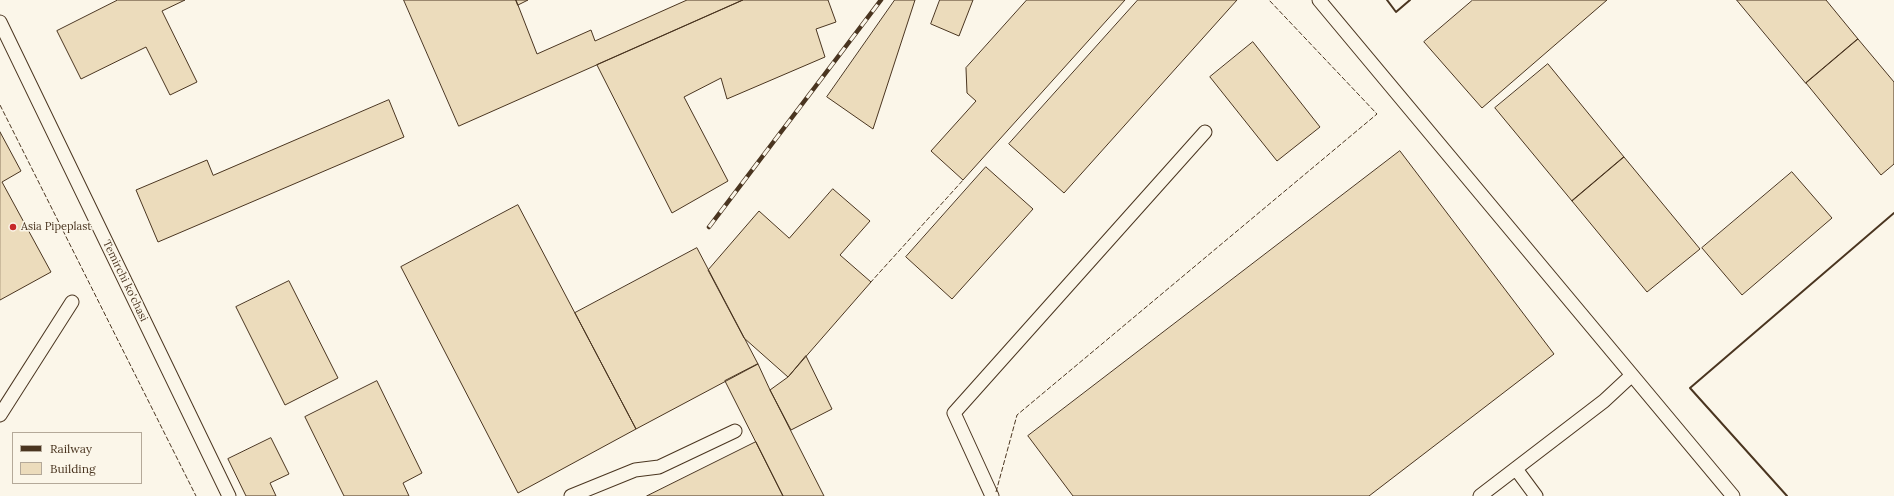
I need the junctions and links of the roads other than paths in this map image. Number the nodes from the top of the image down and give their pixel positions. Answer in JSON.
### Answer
{"nodes":[{"id":1,"x":1319,"y":0,"type":"edge"},
{"id":2,"x":0,"y":22,"type":"edge"},
{"id":3,"x":1205,"y":132,"type":"dead end"},
{"id":4,"x":72,"y":302,"type":"dead end"},
{"id":5,"x":1632,"y":375,"type":"junction"},
{"id":6,"x":0,"y":415,"type":"edge"},
{"id":7,"x":735,"y":431,"type":"dead end"},
{"id":8,"x":1516,"y":469,"type":"junction"},
{"id":9,"x":229,"y":496,"type":"edge"},
{"id":10,"x":571,"y":496,"type":"edge"},
{"id":11,"x":992,"y":496,"type":"edge"},
{"id":12,"x":1480,"y":496,"type":"edge"},
{"id":13,"x":1536,"y":496,"type":"edge"},
{"id":14,"x":1733,"y":496,"type":"edge"}],
"edges":[{"from":1,"to":5,"type":"lane"},
{"from":2,"to":9,"type":"lane","name":"Temirchi ko'chasi"},
{"from":3,"to":11,"type":"lane"},
{"from":4,"to":6,"type":"lane"},
{"from":5,"to":8,"type":"lane"},
{"from":5,"to":14,"type":"lane"},
{"from":7,"to":10,"type":"lane"},
{"from":8,"to":12,"type":"lane"},
{"from":8,"to":13,"type":"lane"}]}
